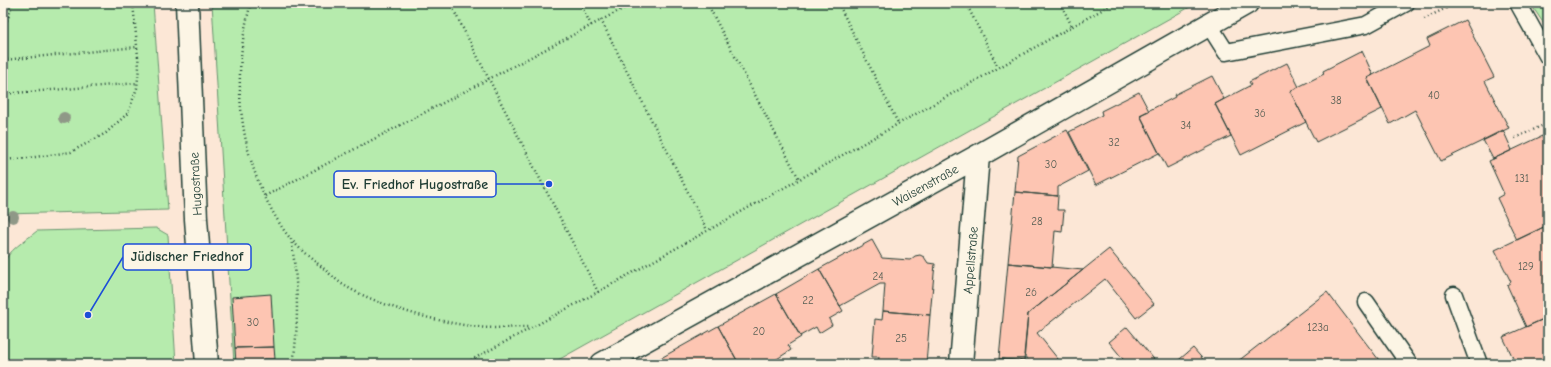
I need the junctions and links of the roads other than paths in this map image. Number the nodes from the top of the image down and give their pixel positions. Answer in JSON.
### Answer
{"nodes":[{"id":1,"x":187,"y":3,"type":"edge"},
{"id":2,"x":1247,"y":3,"type":"edge"},
{"id":3,"x":1406,"y":3,"type":"edge"},
{"id":4,"x":1518,"y":3,"type":"edge"},
{"id":5,"x":1209,"y":25,"type":"junction"},
{"id":6,"x":1548,"y":57,"type":"edge"},
{"id":7,"x":978,"y":156,"type":"junction"},
{"id":8,"x":1454,"y":294,"type":"dead end"},
{"id":9,"x":1366,"y":302,"type":"dead end"},
{"id":10,"x":207,"y":364,"type":"edge"},
{"id":11,"x":602,"y":364,"type":"edge"},
{"id":12,"x":961,"y":364,"type":"edge"},
{"id":13,"x":1409,"y":364,"type":"edge"},
{"id":14,"x":1479,"y":364,"type":"edge"}],
"edges":[{"from":1,"to":10,"type":"street","name":"Hugostraße"},
{"from":2,"to":5,"type":"street","name":"Waisenstraße"},
{"from":3,"to":5,"type":"lane"},
{"from":4,"to":6,"type":"lane"},
{"from":5,"to":7,"type":"street","name":"Waisenstraße"},
{"from":7,"to":11,"type":"street","name":"Waisenstraße"},
{"from":7,"to":12,"type":"street","name":"Appellstraße"},
{"from":8,"to":14,"type":"lane"},
{"from":9,"to":13,"type":"lane"}]}
